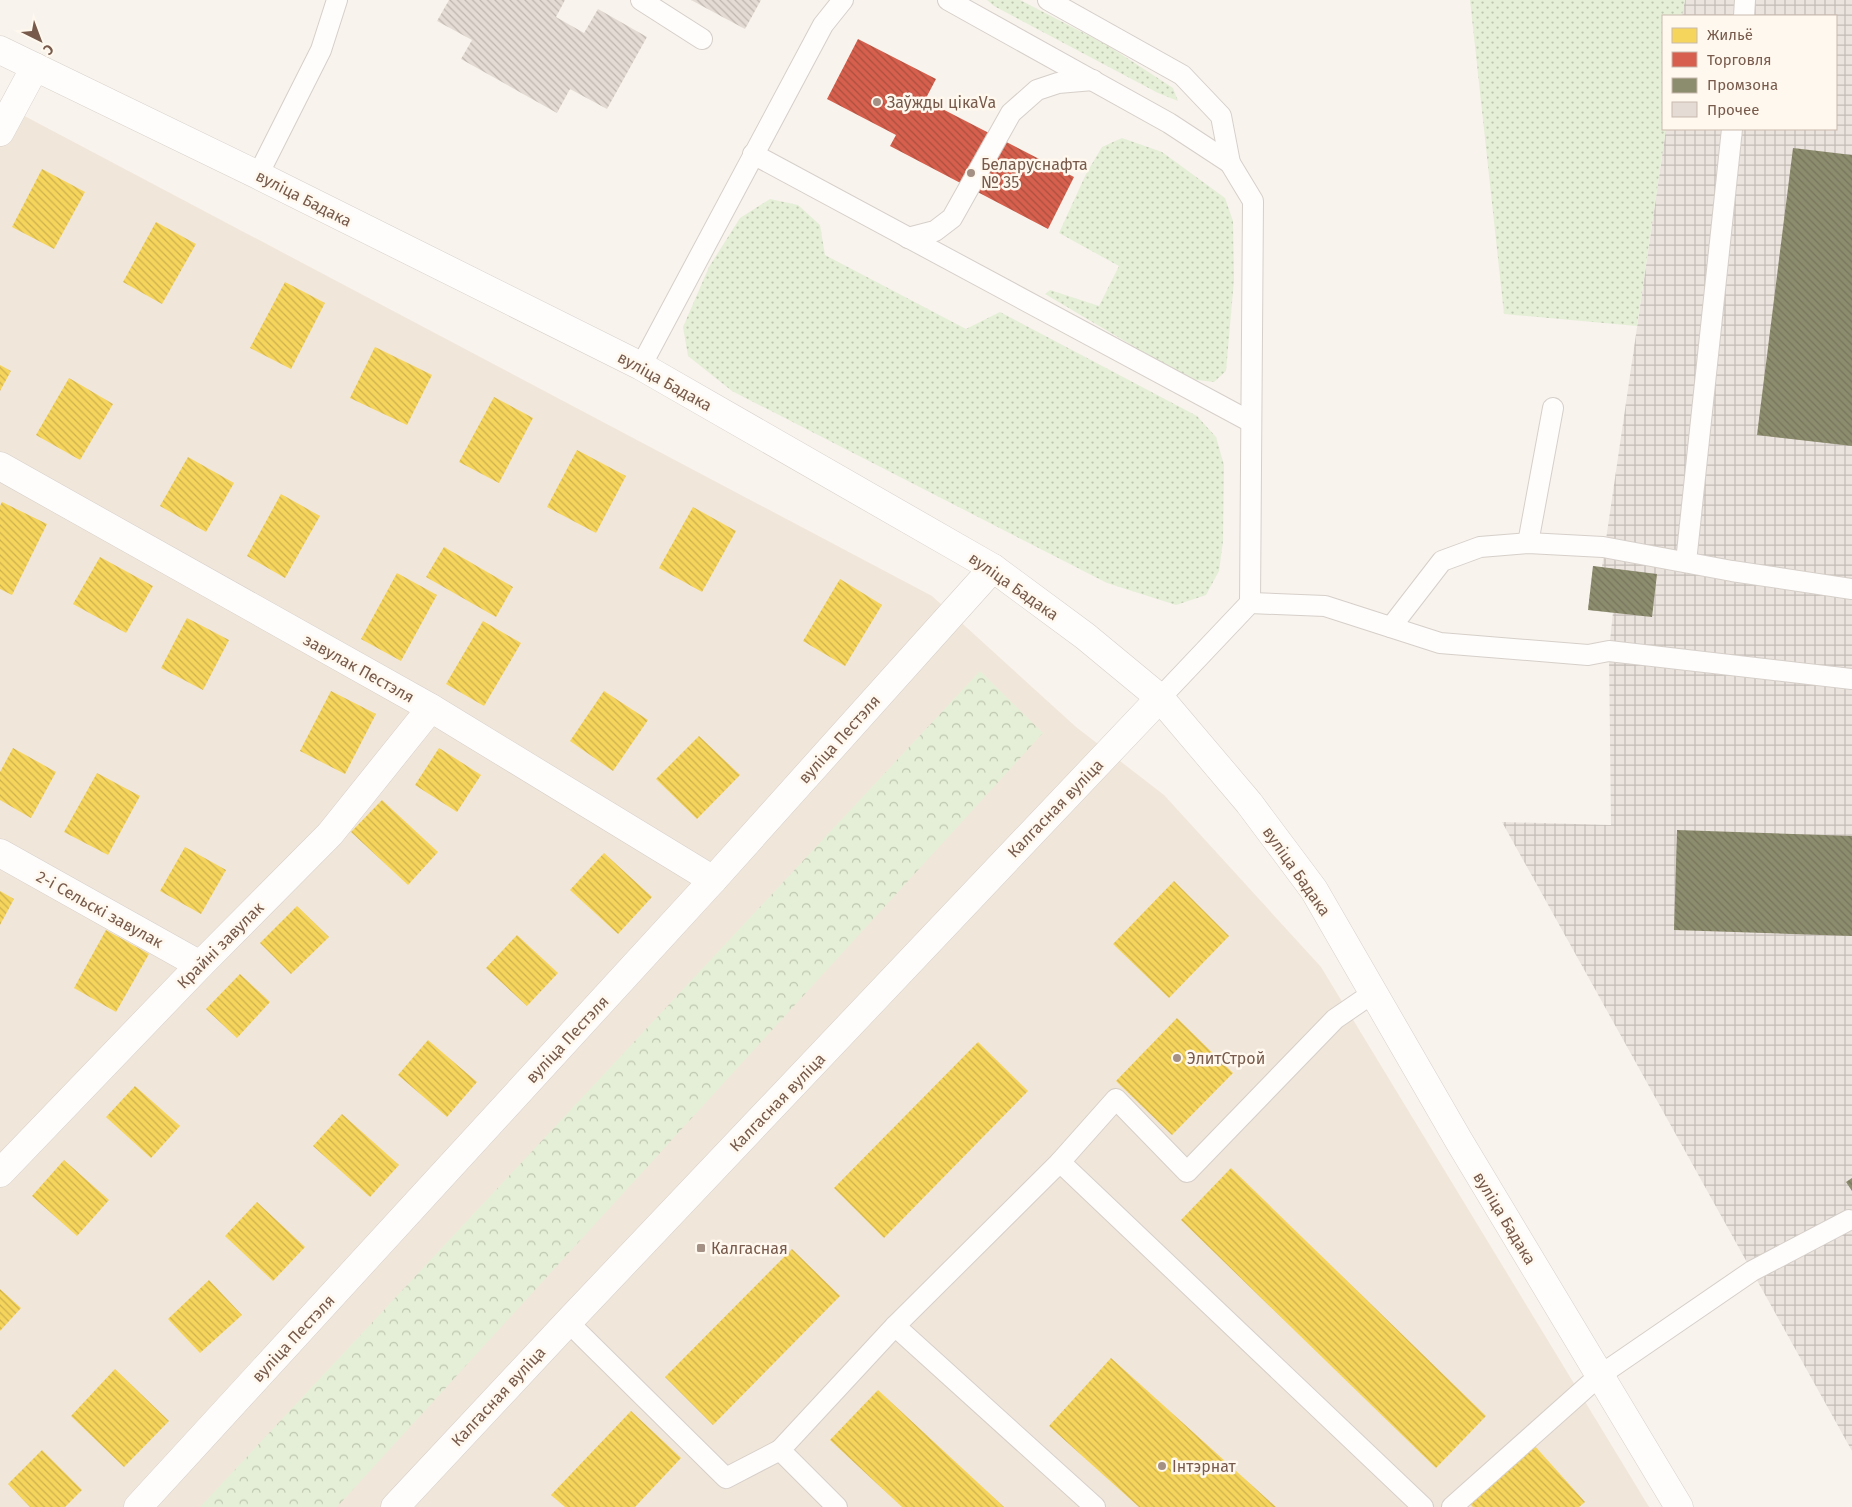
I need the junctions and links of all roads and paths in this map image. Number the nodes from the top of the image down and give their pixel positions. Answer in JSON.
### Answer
{"nodes":[{"id":1,"x":336,"y":0,"type":"edge"},
{"id":2,"x":641,"y":0,"type":"edge"},
{"id":3,"x":842,"y":0,"type":"edge"},
{"id":4,"x":948,"y":0,"type":"edge"},
{"id":5,"x":1048,"y":0,"type":"edge"},
{"id":6,"x":1745,"y":0,"type":"edge"},
{"id":7,"x":1744,"y":15,"type":"edge"},
{"id":8,"x":702,"y":39,"type":"dead end"},
{"id":9,"x":0,"y":50,"type":"edge"},
{"id":10,"x":35,"y":67,"type":"junction"},
{"id":11,"x":1092,"y":80,"type":"junction"},
{"id":12,"x":1732,"y":130,"type":"edge"},
{"id":13,"x":0,"y":132,"type":"edge"},
{"id":14,"x":753,"y":154,"type":"junction"},
{"id":15,"x":1230,"y":163,"type":"junction"},
{"id":16,"x":258,"y":175,"type":"junction"},
{"id":17,"x":908,"y":238,"type":"junction"},
{"id":18,"x":641,"y":366,"type":"junction"},
{"id":19,"x":1553,"y":408,"type":"dead end"},
{"id":20,"x":1251,"y":422,"type":"junction"},
{"id":21,"x":0,"y":466,"type":"edge"},
{"id":22,"x":1528,"y":543,"type":"junction"},
{"id":23,"x":1686,"y":562,"type":"junction"},
{"id":24,"x":993,"y":568,"type":"junction"},
{"id":25,"x":1852,"y":589,"type":"edge"},
{"id":26,"x":1250,"y":603,"type":"junction"},
{"id":27,"x":1391,"y":627,"type":"junction"},
{"id":28,"x":1852,"y":679,"type":"edge"},
{"id":29,"x":1160,"y":698,"type":"junction"},
{"id":30,"x":431,"y":708,"type":"junction"},
{"id":31,"x":0,"y":853,"type":"edge"},
{"id":32,"x":713,"y":880,"type":"junction"},
{"id":33,"x":200,"y":965,"type":"junction"},
{"id":34,"x":1373,"y":993,"type":"junction"},
{"id":35,"x":1060,"y":1162,"type":"junction"},
{"id":36,"x":0,"y":1174,"type":"edge"},
{"id":37,"x":1849,"y":1220,"type":"dead end"},
{"id":38,"x":568,"y":1322,"type":"junction"},
{"id":39,"x":895,"y":1326,"type":"junction"},
{"id":40,"x":1599,"y":1376,"type":"junction"},
{"id":41,"x":780,"y":1450,"type":"junction"},
{"id":42,"x":138,"y":1507,"type":"edge"},
{"id":43,"x":395,"y":1507,"type":"edge"},
{"id":44,"x":837,"y":1507,"type":"edge"},
{"id":45,"x":1095,"y":1507,"type":"edge"},
{"id":46,"x":1423,"y":1507,"type":"edge"},
{"id":47,"x":1452,"y":1507,"type":"edge"},
{"id":48,"x":1679,"y":1507,"type":"edge"}],
"edges":[{"from":1,"to":16,"type":"lane"},
{"from":2,"to":8,"type":"lane"},
{"from":3,"to":14,"type":"lane"},
{"from":4,"to":11,"type":"lane"},
{"from":5,"to":15,"type":"lane"},
{"from":6,"to":7,"type":"lane"},
{"from":9,"to":10,"type":"street","name":"вуліца Бадака"},
{"from":10,"to":13,"type":"street"},
{"from":10,"to":16,"type":"street","name":"вуліца Бадака"},
{"from":11,"to":15,"type":"lane"},
{"from":11,"to":17,"type":"lane"},
{"from":12,"to":23,"type":"lane"},
{"from":14,"to":17,"type":"lane"},
{"from":14,"to":18,"type":"lane"},
{"from":15,"to":20,"type":"lane"},
{"from":16,"to":18,"type":"street","name":"вуліца Бадака"},
{"from":17,"to":20,"type":"lane"},
{"from":18,"to":24,"type":"street","name":"вуліца Бадака"},
{"from":19,"to":22,"type":"lane"},
{"from":20,"to":26,"type":"lane"},
{"from":21,"to":30,"type":"street","name":"завулак Пестэля"},
{"from":22,"to":23,"type":"lane"},
{"from":22,"to":27,"type":"lane"},
{"from":23,"to":25,"type":"lane"},
{"from":24,"to":29,"type":"street","name":"вуліца Бадака"},
{"from":24,"to":32,"type":"street","name":"вуліца Пестэля"},
{"from":26,"to":27,"type":"lane"},
{"from":26,"to":29,"type":"lane"},
{"from":27,"to":28,"type":"lane"},
{"from":29,"to":34,"type":"street","name":"вуліца Бадака"},
{"from":29,"to":38,"type":"street","name":"Калгасная вуліца"},
{"from":30,"to":32,"type":"street","name":"завулак Пестэля"},
{"from":30,"to":33,"type":"street","name":"Крайні завулак"},
{"from":31,"to":33,"type":"street","name":"2-і Сельскі завулак"},
{"from":32,"to":42,"type":"street","name":"вуліца Пестэля"},
{"from":33,"to":36,"type":"street","name":"Крайні завулак"},
{"from":34,"to":35,"type":"lane"},
{"from":34,"to":40,"type":"street","name":"вуліца Бадака"},
{"from":35,"to":39,"type":"lane"},
{"from":35,"to":46,"type":"lane"},
{"from":37,"to":40,"type":"lane"},
{"from":38,"to":41,"type":"lane"},
{"from":38,"to":43,"type":"street","name":"Калгасная вуліца"},
{"from":39,"to":41,"type":"lane"},
{"from":39,"to":45,"type":"lane"},
{"from":40,"to":47,"type":"lane"},
{"from":40,"to":48,"type":"street","name":"вуліца Бадака"},
{"from":41,"to":44,"type":"lane"}]}
